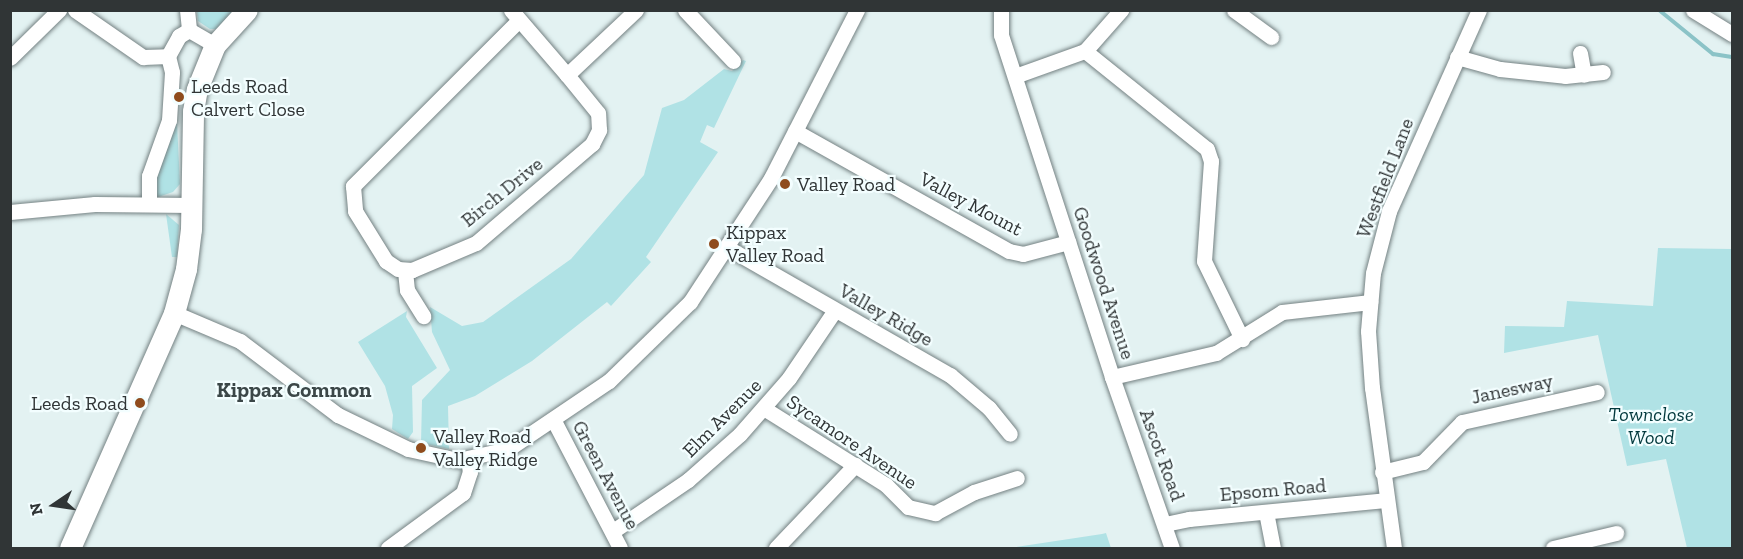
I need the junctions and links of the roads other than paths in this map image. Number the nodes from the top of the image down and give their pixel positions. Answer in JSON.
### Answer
{"nodes":[{"id":1,"x":59,"y":10,"type":"edge"},
{"id":2,"x":75,"y":10,"type":"edge"},
{"id":3,"x":187,"y":10,"type":"edge"},
{"id":4,"x":247,"y":10,"type":"edge"},
{"id":5,"x":636,"y":10,"type":"edge"},
{"id":6,"x":686,"y":10,"type":"edge"},
{"id":7,"x":857,"y":10,"type":"edge"},
{"id":8,"x":1001,"y":10,"type":"edge"},
{"id":9,"x":1121,"y":10,"type":"edge"},
{"id":10,"x":1234,"y":10,"type":"edge"},
{"id":11,"x":1479,"y":10,"type":"edge"},
{"id":12,"x":1693,"y":10,"type":"edge"},
{"id":13,"x":515,"y":15,"type":"edge"},
{"id":14,"x":189,"y":30,"type":"junction"},
{"id":15,"x":1732,"y":34,"type":"edge"},
{"id":16,"x":1271,"y":37,"type":"dead end"},
{"id":17,"x":215,"y":45,"type":"junction"},
{"id":18,"x":1085,"y":51,"type":"junction"},
{"id":19,"x":1580,"y":53,"type":"dead end"},
{"id":20,"x":168,"y":56,"type":"junction"},
{"id":21,"x":1457,"y":57,"type":"junction"},
{"id":22,"x":10,"y":58,"type":"edge"},
{"id":23,"x":733,"y":61,"type":"dead end"},
{"id":24,"x":1604,"y":72,"type":"dead end"},
{"id":25,"x":567,"y":75,"type":"junction"},
{"id":26,"x":1584,"y":75,"type":"junction"},
{"id":27,"x":1015,"y":76,"type":"junction"},
{"id":28,"x":795,"y":131,"type":"junction"},
{"id":29,"x":149,"y":204,"type":"junction"},
{"id":30,"x":192,"y":205,"type":"junction"},
{"id":31,"x":10,"y":212,"type":"edge"},
{"id":32,"x":1068,"y":242,"type":"junction"},
{"id":33,"x":728,"y":248,"type":"junction"},
{"id":34,"x":405,"y":271,"type":"junction"},
{"id":35,"x":1370,"y":302,"type":"junction"},
{"id":36,"x":835,"y":310,"type":"junction"},
{"id":37,"x":174,"y":313,"type":"junction"},
{"id":38,"x":423,"y":316,"type":"dead end"},
{"id":39,"x":1242,"y":339,"type":"junction"},
{"id":40,"x":1112,"y":377,"type":"junction"},
{"id":41,"x":1597,"y":392,"type":"dead end"},
{"id":42,"x":765,"y":409,"type":"junction"},
{"id":43,"x":554,"y":421,"type":"junction"},
{"id":44,"x":1010,"y":434,"type":"dead end"},
{"id":45,"x":468,"y":459,"type":"junction"},
{"id":46,"x":855,"y":465,"type":"junction"},
{"id":47,"x":1382,"y":472,"type":"junction"},
{"id":48,"x":1017,"y":478,"type":"dead end"},
{"id":49,"x":1386,"y":500,"type":"junction"},
{"id":50,"x":1266,"y":512,"type":"junction"},
{"id":51,"x":1165,"y":524,"type":"junction"},
{"id":52,"x":613,"y":531,"type":"junction"},
{"id":53,"x":1616,"y":532,"type":"dead end"},
{"id":54,"x":70,"y":549,"type":"edge"},
{"id":55,"x":388,"y":549,"type":"edge"},
{"id":56,"x":620,"y":549,"type":"edge"},
{"id":57,"x":776,"y":549,"type":"edge"},
{"id":58,"x":1173,"y":549,"type":"edge"},
{"id":59,"x":1273,"y":549,"type":"edge"},
{"id":60,"x":1394,"y":549,"type":"edge"},
{"id":61,"x":1553,"y":549,"type":"edge"}],
"edges":[{"from":1,"to":22,"type":"street"},
{"from":2,"to":20,"type":"street"},
{"from":3,"to":14,"type":"street"},
{"from":4,"to":17,"type":"main road"},
{"from":5,"to":25,"type":"street"},
{"from":6,"to":23,"type":"street"},
{"from":7,"to":28,"type":"street"},
{"from":8,"to":27,"type":"street","name":"Goodwood Avenue"},
{"from":9,"to":18,"type":"street"},
{"from":10,"to":16,"type":"street"},
{"from":11,"to":21,"type":"street","name":"Westfield Lane"},
{"from":12,"to":15,"type":"street"},
{"from":13,"to":25,"type":"street"},
{"from":13,"to":34,"type":"street"},
{"from":14,"to":17,"type":"street"},
{"from":14,"to":20,"type":"street"},
{"from":17,"to":30,"type":"main road"},
{"from":18,"to":27,"type":"street"},
{"from":18,"to":39,"type":"street"},
{"from":19,"to":26,"type":"street"},
{"from":20,"to":29,"type":"street"},
{"from":21,"to":26,"type":"street"},
{"from":21,"to":35,"type":"street","name":"Westfield Lane"},
{"from":24,"to":26,"type":"street"},
{"from":25,"to":34,"type":"street","name":"Birch Drive"},
{"from":27,"to":32,"type":"street","name":"Goodwood Avenue"},
{"from":28,"to":32,"type":"street","name":"Valley Mount"},
{"from":28,"to":33,"type":"street"},
{"from":29,"to":30,"type":"street"},
{"from":29,"to":31,"type":"street"},
{"from":30,"to":37,"type":"main road"},
{"from":32,"to":40,"type":"street","name":"Goodwood Avenue"},
{"from":33,"to":36,"type":"street","name":"Valley Ridge"},
{"from":33,"to":43,"type":"street"},
{"from":34,"to":38,"type":"street"},
{"from":35,"to":39,"type":"street","name":"Goodwood Avenue"},
{"from":35,"to":47,"type":"street","name":"Westfield Lane"},
{"from":36,"to":42,"type":"street","name":"Elm Avenue"},
{"from":36,"to":44,"type":"street","name":"Valley Ridge"},
{"from":37,"to":45,"type":"street"},
{"from":37,"to":54,"type":"main road"},
{"from":39,"to":40,"type":"street","name":"Goodwood Avenue"},
{"from":40,"to":51,"type":"street","name":"Ascot Road"},
{"from":41,"to":47,"type":"street","name":"Janesway"},
{"from":42,"to":46,"type":"street","name":"Sycamore Avenue"},
{"from":42,"to":52,"type":"street","name":"Elm Avenue"},
{"from":43,"to":45,"type":"street"},
{"from":43,"to":52,"type":"street","name":"Green Avenue"},
{"from":45,"to":55,"type":"street"},
{"from":46,"to":48,"type":"street","name":"Sycamore Avenue"},
{"from":46,"to":57,"type":"street"},
{"from":47,"to":49,"type":"street","name":"Westfield Lane"},
{"from":49,"to":50,"type":"street","name":"Epsom Road"},
{"from":49,"to":60,"type":"street","name":"Westfield Lane"},
{"from":50,"to":51,"type":"street","name":"Epsom Road"},
{"from":50,"to":59,"type":"street"},
{"from":51,"to":58,"type":"street","name":"Ascot Road"},
{"from":52,"to":56,"type":"street","name":"Green Avenue"},
{"from":53,"to":61,"type":"street"}]}
